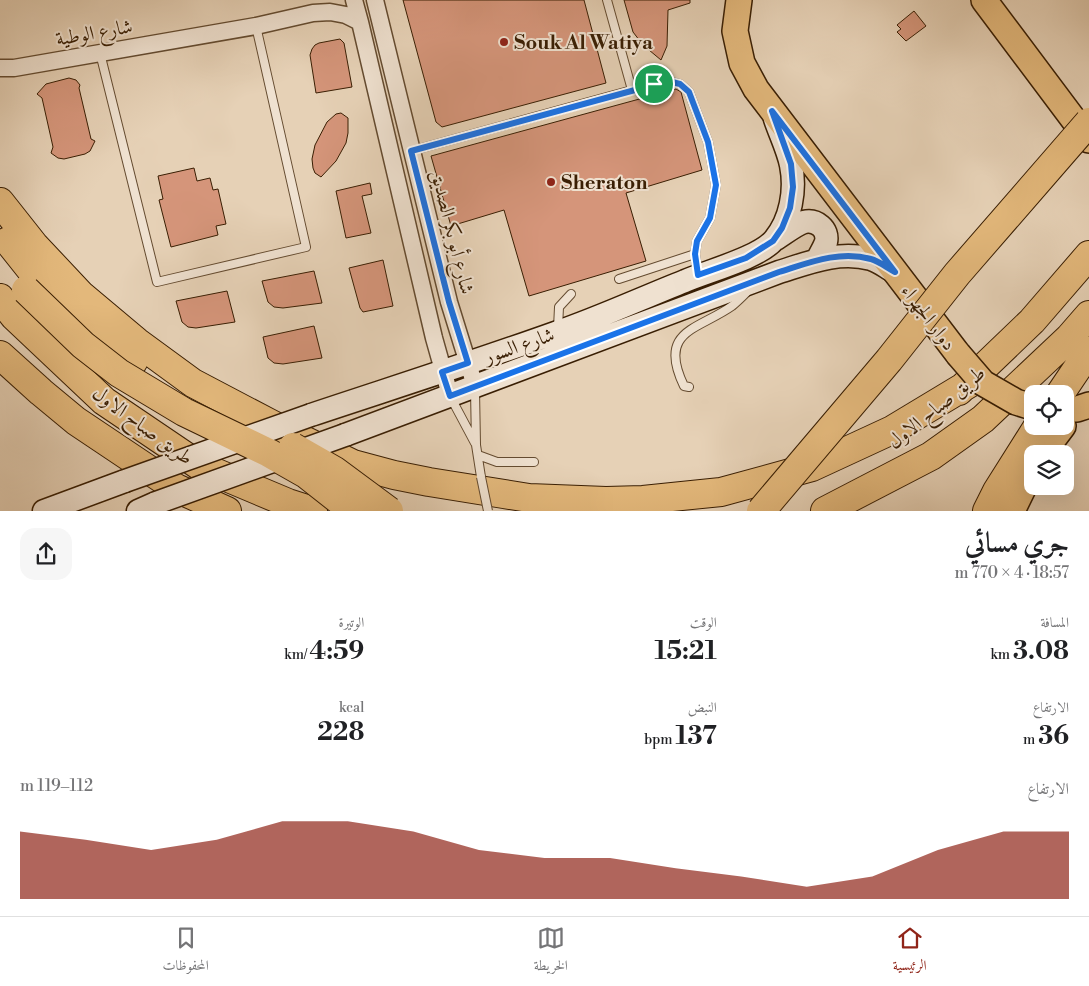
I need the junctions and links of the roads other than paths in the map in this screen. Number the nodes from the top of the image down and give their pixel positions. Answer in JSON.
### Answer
{"nodes":[{"id":1,"x":328,"y":0,"type":"edge"},
{"id":2,"x":354,"y":0,"type":"edge"},
{"id":3,"x":375,"y":0,"type":"edge"},
{"id":4,"x":607,"y":0,"type":"edge"},
{"id":5,"x":737,"y":2,"type":"edge"},
{"id":6,"x":987,"y":3,"type":"edge"},
{"id":7,"x":314,"y":13,"type":"junction"},
{"id":8,"x":360,"y":22,"type":"junction"},
{"id":9,"x":256,"y":26,"type":"junction"},
{"id":10,"x":100,"y":53,"type":"junction"},
{"id":11,"x":0,"y":68,"type":"edge"},
{"id":12,"x":632,"y":90,"type":"junction"},
{"id":13,"x":772,"y":111,"type":"junction"},
{"id":14,"x":1089,"y":122,"type":"edge"},
{"id":15,"x":1089,"y":140,"type":"edge"},
{"id":16,"x":411,"y":151,"type":"junction"},
{"id":17,"x":0,"y":202,"type":"edge"},
{"id":18,"x":0,"y":231,"type":"edge"},
{"id":19,"x":773,"y":241,"type":"junction"},
{"id":20,"x":1089,"y":255,"type":"edge"},
{"id":21,"x":0,"y":257,"type":"edge"},
{"id":22,"x":817,"y":260,"type":"junction"},
{"id":23,"x":696,"y":265,"type":"junction"},
{"id":24,"x":895,"y":272,"type":"junction"},
{"id":25,"x":763,"y":278,"type":"junction"},
{"id":26,"x":619,"y":279,"type":"dead end"},
{"id":27,"x":571,"y":294,"type":"dead end"},
{"id":28,"x":0,"y":298,"type":"edge"},
{"id":29,"x":1089,"y":315,"type":"edge"},
{"id":30,"x":558,"y":332,"type":"junction"},
{"id":31,"x":1089,"y":351,"type":"edge"},
{"id":32,"x":0,"y":355,"type":"edge"},
{"id":33,"x":468,"y":363,"type":"junction"},
{"id":34,"x":442,"y":372,"type":"junction"},
{"id":35,"x":970,"y":383,"type":"junction"},
{"id":36,"x":474,"y":386,"type":"junction"},
{"id":37,"x":689,"y":387,"type":"dead end"},
{"id":38,"x":450,"y":396,"type":"junction"},
{"id":39,"x":1074,"y":398,"type":"edge"},
{"id":40,"x":1024,"y":404,"type":"edge"},
{"id":41,"x":1032,"y":435,"type":"edge"},
{"id":42,"x":476,"y":445,"type":"junction"},
{"id":43,"x":478,"y":455,"type":"junction"},
{"id":44,"x":534,"y":462,"type":"dead end"},
{"id":45,"x":1024,"y":486,"type":"edge"},
{"id":46,"x":147,"y":507,"type":"edge"},
{"id":47,"x":44,"y":511,"type":"edge"},
{"id":48,"x":227,"y":511,"type":"edge"},
{"id":49,"x":313,"y":511,"type":"edge"},
{"id":50,"x":353,"y":511,"type":"edge"},
{"id":51,"x":389,"y":511,"type":"edge"},
{"id":52,"x":488,"y":511,"type":"edge"},
{"id":53,"x":749,"y":511,"type":"edge"},
{"id":54,"x":762,"y":511,"type":"edge"},
{"id":55,"x":825,"y":511,"type":"edge"},
{"id":56,"x":987,"y":511,"type":"edge"},
{"id":57,"x":1012,"y":511,"type":"edge"}],
"edges":[{"from":1,"to":7,"type":"street"},
{"from":2,"to":8,"type":"street","name":"شارع أبو بكر الصديق"},
{"from":3,"to":16,"type":"street","name":"شارع أبو بكر الصديق"},
{"from":4,"to":12,"type":"lane"},
{"from":5,"to":13,"type":"main road","name":"دوار الجهراء"},
{"from":6,"to":15,"type":"main road"},
{"from":7,"to":8,"type":"street","name":"شارع الوطية"},
{"from":7,"to":9,"type":"street","name":"شارع الوطية"},
{"from":8,"to":34,"type":"street","name":"شارع أبو بكر الصديق"},
{"from":9,"to":10,"type":"street","name":"شارع الوطية"},
{"from":9,"to":10,"type":"lane"},
{"from":10,"to":11,"type":"street","name":"شارع الوطية"},
{"from":12,"to":16,"type":"lane"},
{"from":12,"to":23,"type":"lane"},
{"from":13,"to":19,"type":"main road","name":"شارع السور"},
{"from":13,"to":24,"type":"main road","name":"دوار الجهراء"},
{"from":14,"to":54,"type":"highway","bridge":true},
{"from":16,"to":33,"type":"street","name":"شارع أبو بكر الصديق"},
{"from":17,"to":35,"type":"highway"},
{"from":18,"to":51,"type":"highway","bridge":true},
{"from":19,"to":22,"type":"main road"},
{"from":19,"to":23,"type":"main road","name":"شارع السور"},
{"from":20,"to":35,"type":"highway","name":"طريق صباح الاول"},
{"from":21,"to":50,"type":"highway","bridge":true},
{"from":22,"to":24,"type":"main road","name":"شارع السور"},
{"from":22,"to":25,"type":"main road","name":"شارع السور"},
{"from":23,"to":26,"type":"lane"},
{"from":23,"to":30,"type":"main road","name":"شارع السور"},
{"from":24,"to":40,"type":"main road","name":"دوار الجهراء","bridge":true},
{"from":25,"to":36,"type":"main road","name":"شارع السور"},
{"from":25,"to":37,"type":"lane"},
{"from":27,"to":30,"type":"lane"},
{"from":28,"to":49,"type":"highway","name":"طريق صباح الاول"},
{"from":29,"to":55,"type":"highway","name":"طريق صباح الاول"},
{"from":30,"to":33,"type":"main road","name":"شارع السور"},
{"from":31,"to":39,"type":"highway"},
{"from":32,"to":48,"type":"highway","name":"طريق صباح الاول"},
{"from":33,"to":34,"type":"main road","name":"شارع السور"},
{"from":33,"to":36,"type":"street","name":"شارع أبو بكر الصديق"},
{"from":34,"to":38,"type":"street","name":"شارع أبو بكر الصديق"},
{"from":34,"to":47,"type":"main road","name":"شارع السور","bridge":true},
{"from":35,"to":53,"type":"highway","name":"طريق صباح الاول"},
{"from":36,"to":38,"type":"main road","name":"شارع السور"},
{"from":36,"to":42,"type":"lane","name":"شارع أبو بكر الصديق"},
{"from":38,"to":42,"type":"lane","name":"شارع أبو بكر الصديق"},
{"from":38,"to":46,"type":"main road","name":"شارع السور","bridge":true},
{"from":41,"to":56,"type":"highway"},
{"from":42,"to":43,"type":"lane","name":"شارع أبو بكر الصديق"},
{"from":43,"to":44,"type":"lane"},
{"from":43,"to":52,"type":"lane","name":"شارع أبو بكر الصديق","bridge":true},
{"from":45,"to":57,"type":"main road"}]}
